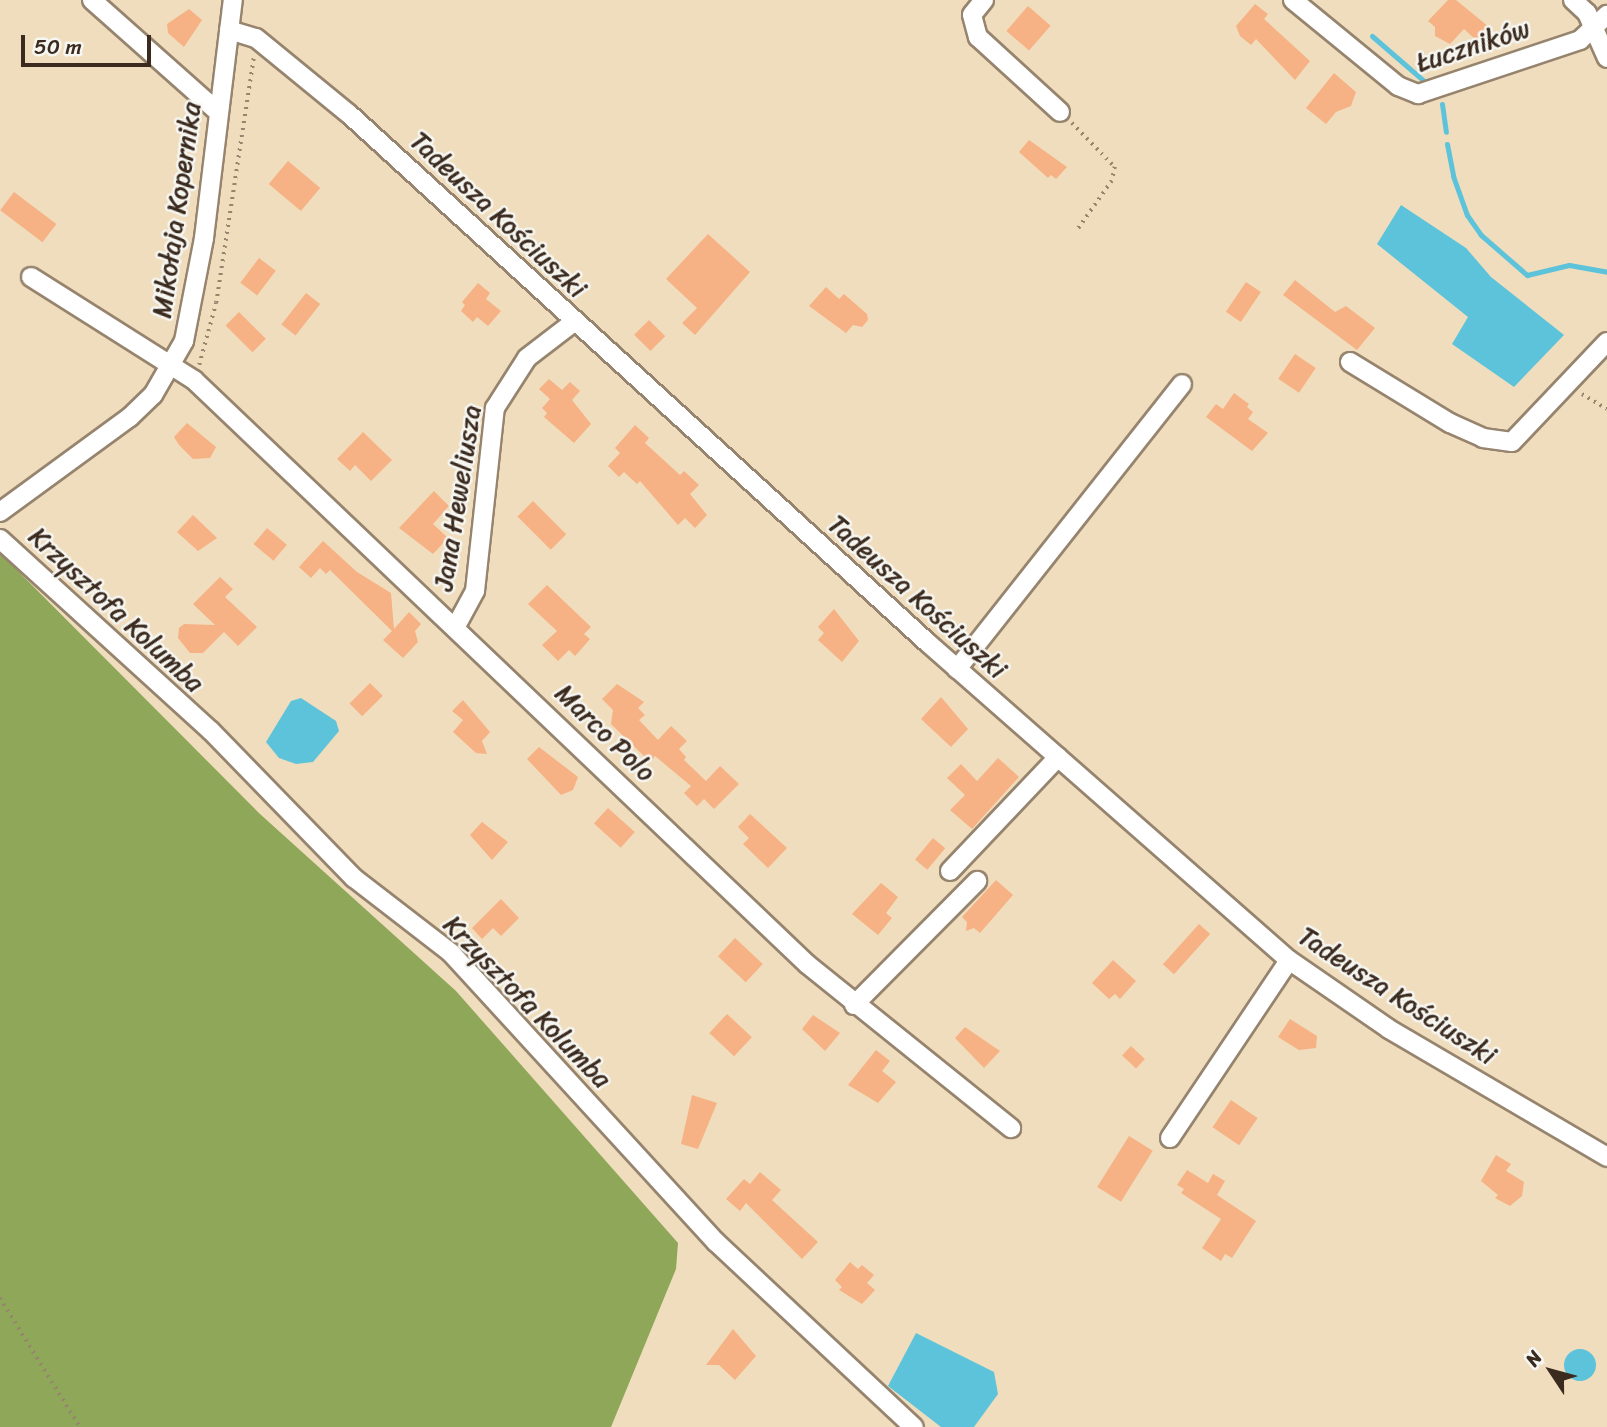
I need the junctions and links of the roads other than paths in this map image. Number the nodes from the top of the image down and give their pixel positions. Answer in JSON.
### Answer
{"nodes":[{"id":1,"x":92,"y":0,"type":"edge"},
{"id":2,"x":233,"y":0,"type":"edge"},
{"id":3,"x":984,"y":0,"type":"edge"},
{"id":4,"x":1293,"y":0,"type":"edge"},
{"id":5,"x":1573,"y":0,"type":"edge"},
{"id":6,"x":1607,"y":15,"type":"edge"},
{"id":7,"x":1594,"y":29,"type":"junction"},
{"id":8,"x":229,"y":30,"type":"junction"},
{"id":9,"x":1607,"y":58,"type":"edge"},
{"id":10,"x":218,"y":112,"type":"junction"},
{"id":11,"x":1060,"y":112,"type":"road end"},
{"id":12,"x":31,"y":277,"type":"dead end"},
{"id":13,"x":575,"y":321,"type":"junction"},
{"id":14,"x":1607,"y":342,"type":"edge"},
{"id":15,"x":1350,"y":362,"type":"dead end"},
{"id":16,"x":172,"y":367,"type":"junction"},
{"id":17,"x":1182,"y":384,"type":"dead end"},
{"id":18,"x":0,"y":512,"type":"edge"},
{"id":19,"x":0,"y":539,"type":"edge"},
{"id":20,"x":456,"y":628,"type":"junction"},
{"id":21,"x":957,"y":669,"type":"junction"},
{"id":22,"x":1058,"y":757,"type":"junction"},
{"id":23,"x":950,"y":871,"type":"dead end"},
{"id":24,"x":976,"y":881,"type":"dead end"},
{"id":25,"x":1289,"y":960,"type":"junction"},
{"id":26,"x":854,"y":1005,"type":"junction"},
{"id":27,"x":1011,"y":1128,"type":"dead end"},
{"id":28,"x":1170,"y":1138,"type":"dead end"},
{"id":29,"x":1607,"y":1157,"type":"edge"},
{"id":30,"x":914,"y":1427,"type":"edge"}],
"edges":[{"from":1,"to":10,"type":"street"},
{"from":2,"to":8,"type":"street","name":"Mikołaja Kopernika"},
{"from":3,"to":11,"type":"street"},
{"from":4,"to":7,"type":"street","name":"Łuczników"},
{"from":5,"to":7,"type":"street"},
{"from":6,"to":7,"type":"street","name":"Łuczników"},
{"from":7,"to":9,"type":"street"},
{"from":8,"to":10,"type":"street","name":"Mikołaja Kopernika"},
{"from":8,"to":13,"type":"street","name":"Tadeusza Kościuszki"},
{"from":10,"to":16,"type":"street","name":"Mikołaja Kopernika"},
{"from":12,"to":16,"type":"street","name":"Marco Polo"},
{"from":13,"to":20,"type":"street","name":"Jana Heweliusza"},
{"from":13,"to":21,"type":"street","name":"Tadeusza Kościuszki"},
{"from":14,"to":15,"type":"street"},
{"from":16,"to":18,"type":"street","name":"Mikołaja Kopernika"},
{"from":16,"to":20,"type":"street","name":"Marco Polo"},
{"from":17,"to":21,"type":"street"},
{"from":19,"to":30,"type":"street","name":"Krzysztofa Kolumba"},
{"from":20,"to":26,"type":"street","name":"Marco Polo"},
{"from":21,"to":22,"type":"street","name":"Tadeusza Kościuszki"},
{"from":22,"to":23,"type":"street"},
{"from":22,"to":25,"type":"street","name":"Tadeusza Kościuszki"},
{"from":24,"to":26,"type":"street"},
{"from":25,"to":28,"type":"street"},
{"from":25,"to":29,"type":"street","name":"Tadeusza Kościuszki"},
{"from":26,"to":27,"type":"street","name":"Marco Polo"}]}
